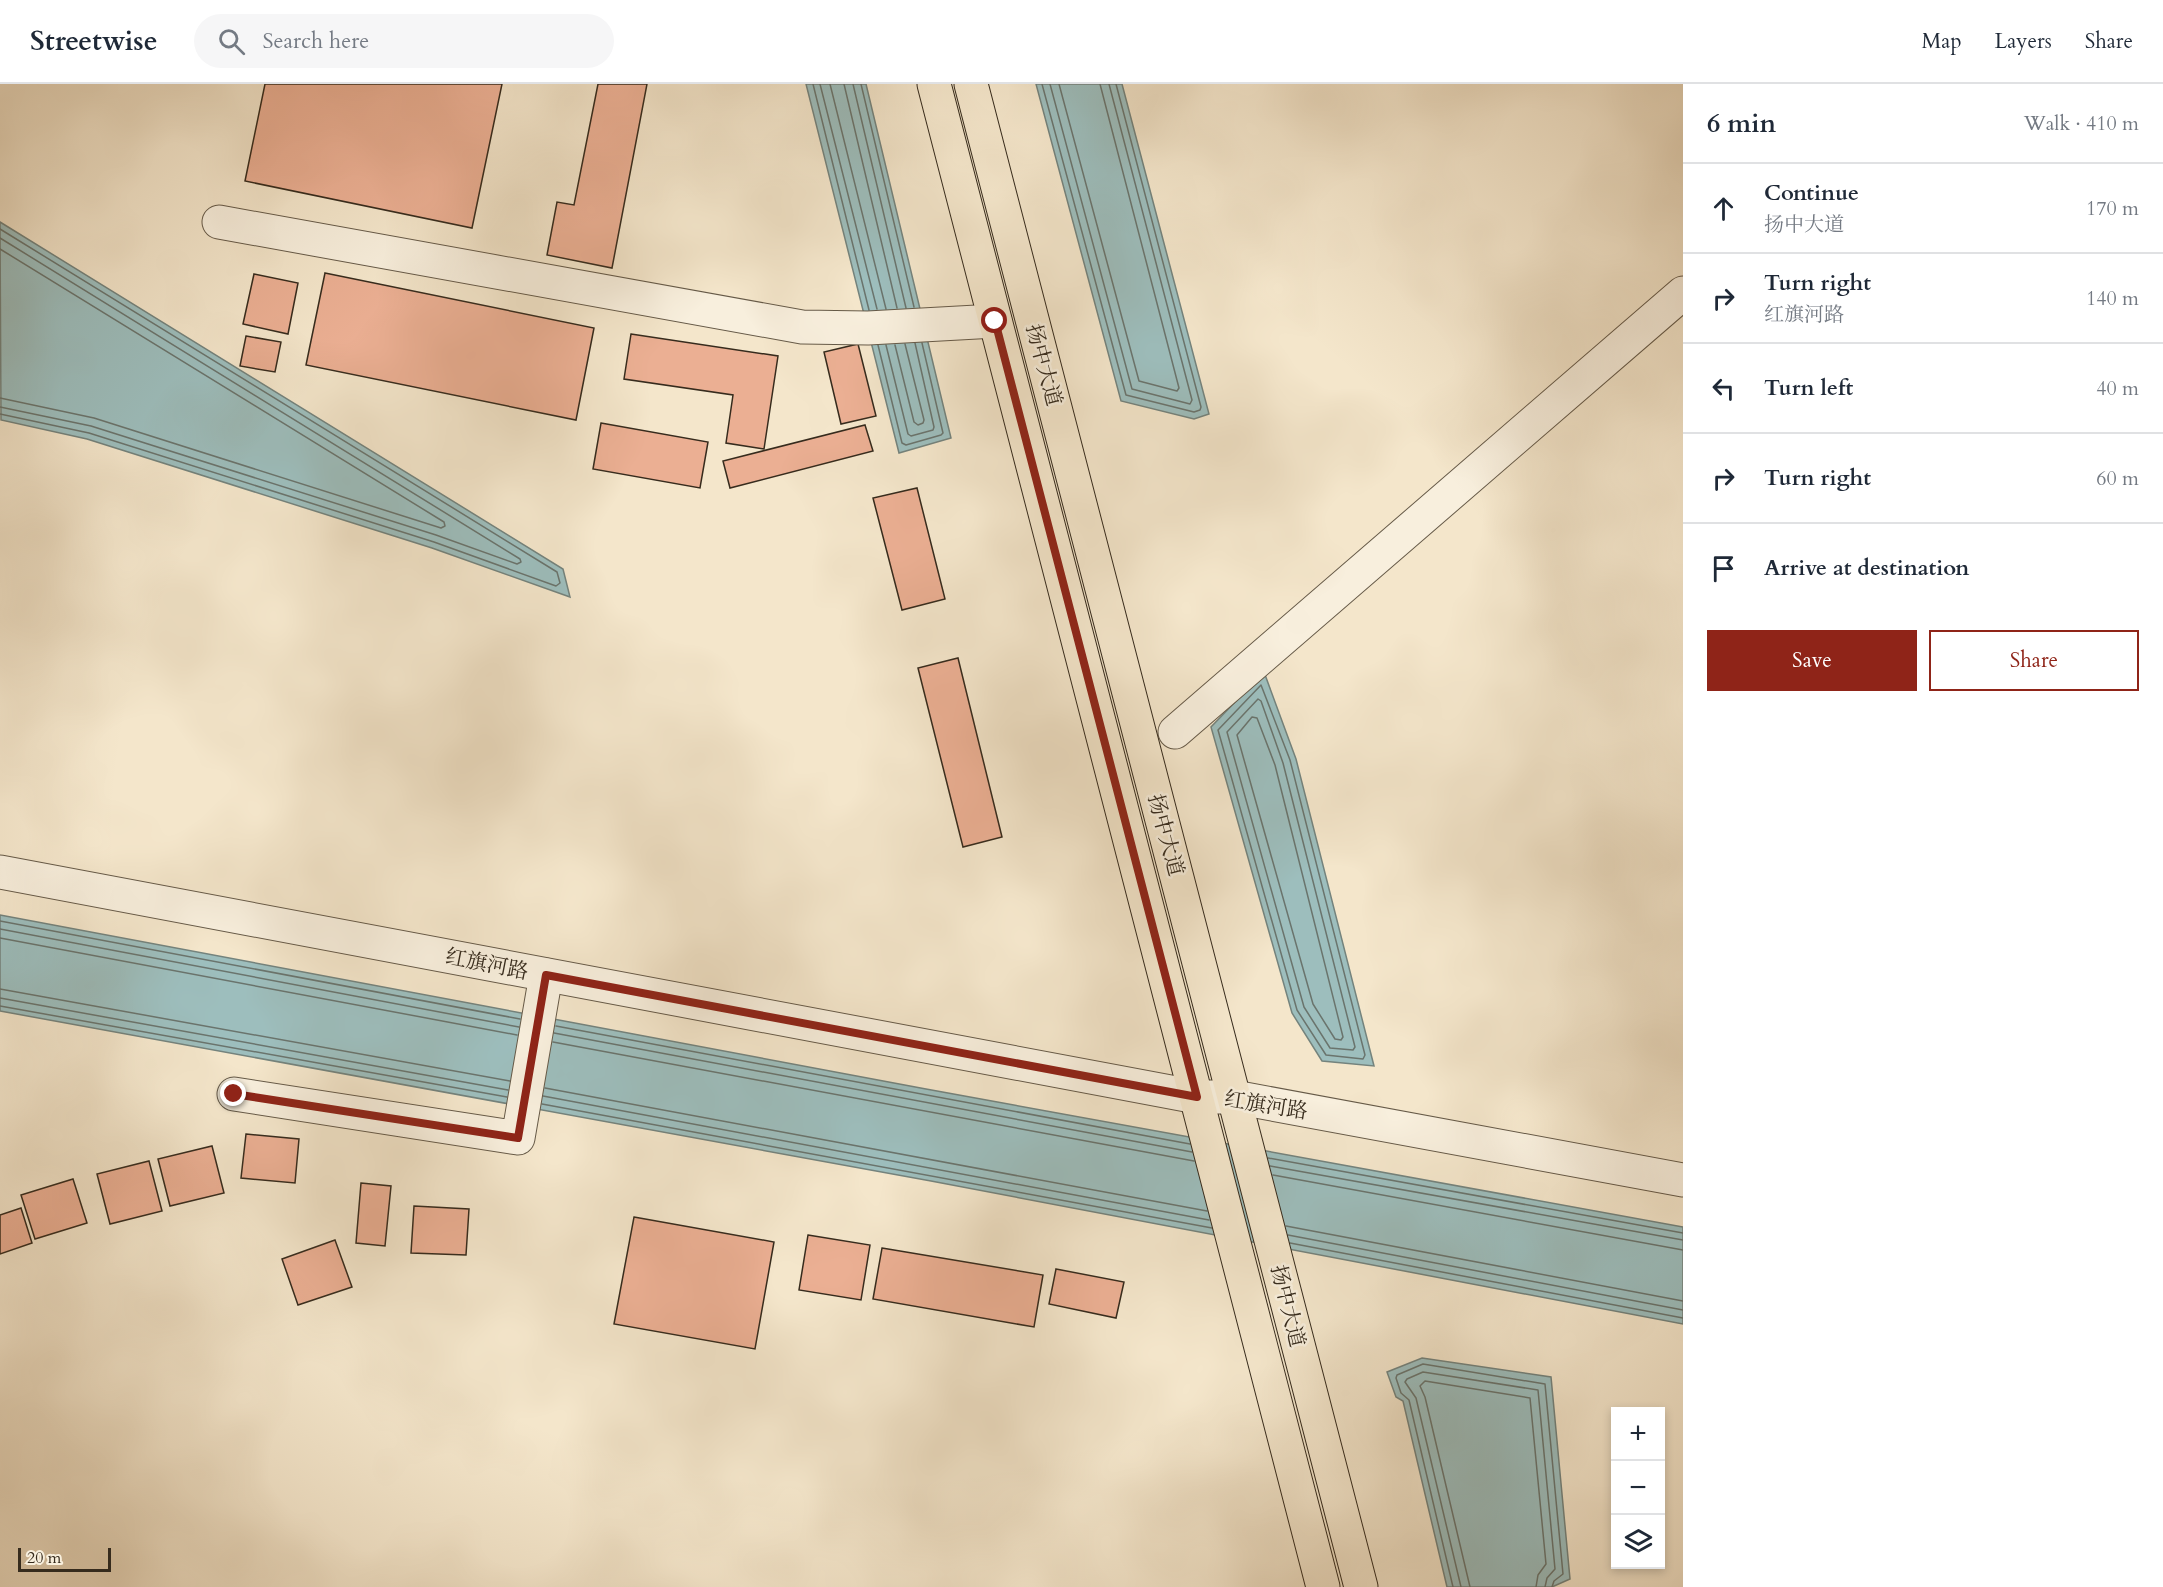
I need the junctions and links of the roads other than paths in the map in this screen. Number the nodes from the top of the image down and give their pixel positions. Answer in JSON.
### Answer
{"nodes":[{"id":1,"x":934,"y":84,"type":"edge"},
{"id":2,"x":971,"y":84,"type":"edge"},
{"id":3,"x":219,"y":222,"type":"dead end"},
{"id":4,"x":1683,"y":293,"type":"edge"},
{"id":5,"x":995,"y":321,"type":"junction"},
{"id":6,"x":1175,"y":732,"type":"dead end"},
{"id":7,"x":0,"y":872,"type":"edge"},
{"id":8,"x":546,"y":975,"type":"junction"},
{"id":9,"x":234,"y":1094,"type":"dead end"},
{"id":10,"x":1197,"y":1097,"type":"junction"},
{"id":11,"x":1234,"y":1097,"type":"junction"},
{"id":12,"x":1683,"y":1180,"type":"edge"},
{"id":13,"x":1323,"y":1587,"type":"edge"},
{"id":14,"x":1361,"y":1587,"type":"edge"}],
"edges":[{"from":1,"to":5,"type":"main road","name":"扬中大道"},
{"from":2,"to":11,"type":"main road","name":"扬中大道"},
{"from":3,"to":5,"type":"street"},
{"from":4,"to":6,"type":"street"},
{"from":5,"to":10,"type":"main road","name":"扬中大道"},
{"from":7,"to":8,"type":"street","name":"红旗河路"},
{"from":8,"to":9,"type":"street"},
{"from":8,"to":10,"type":"street","name":"红旗河路"},
{"from":10,"to":11,"type":"street","name":"红旗河路"},
{"from":10,"to":13,"type":"main road","name":"扬中大道"},
{"from":11,"to":12,"type":"street","name":"红旗河路"},
{"from":11,"to":14,"type":"main road","name":"扬中大道"}]}
